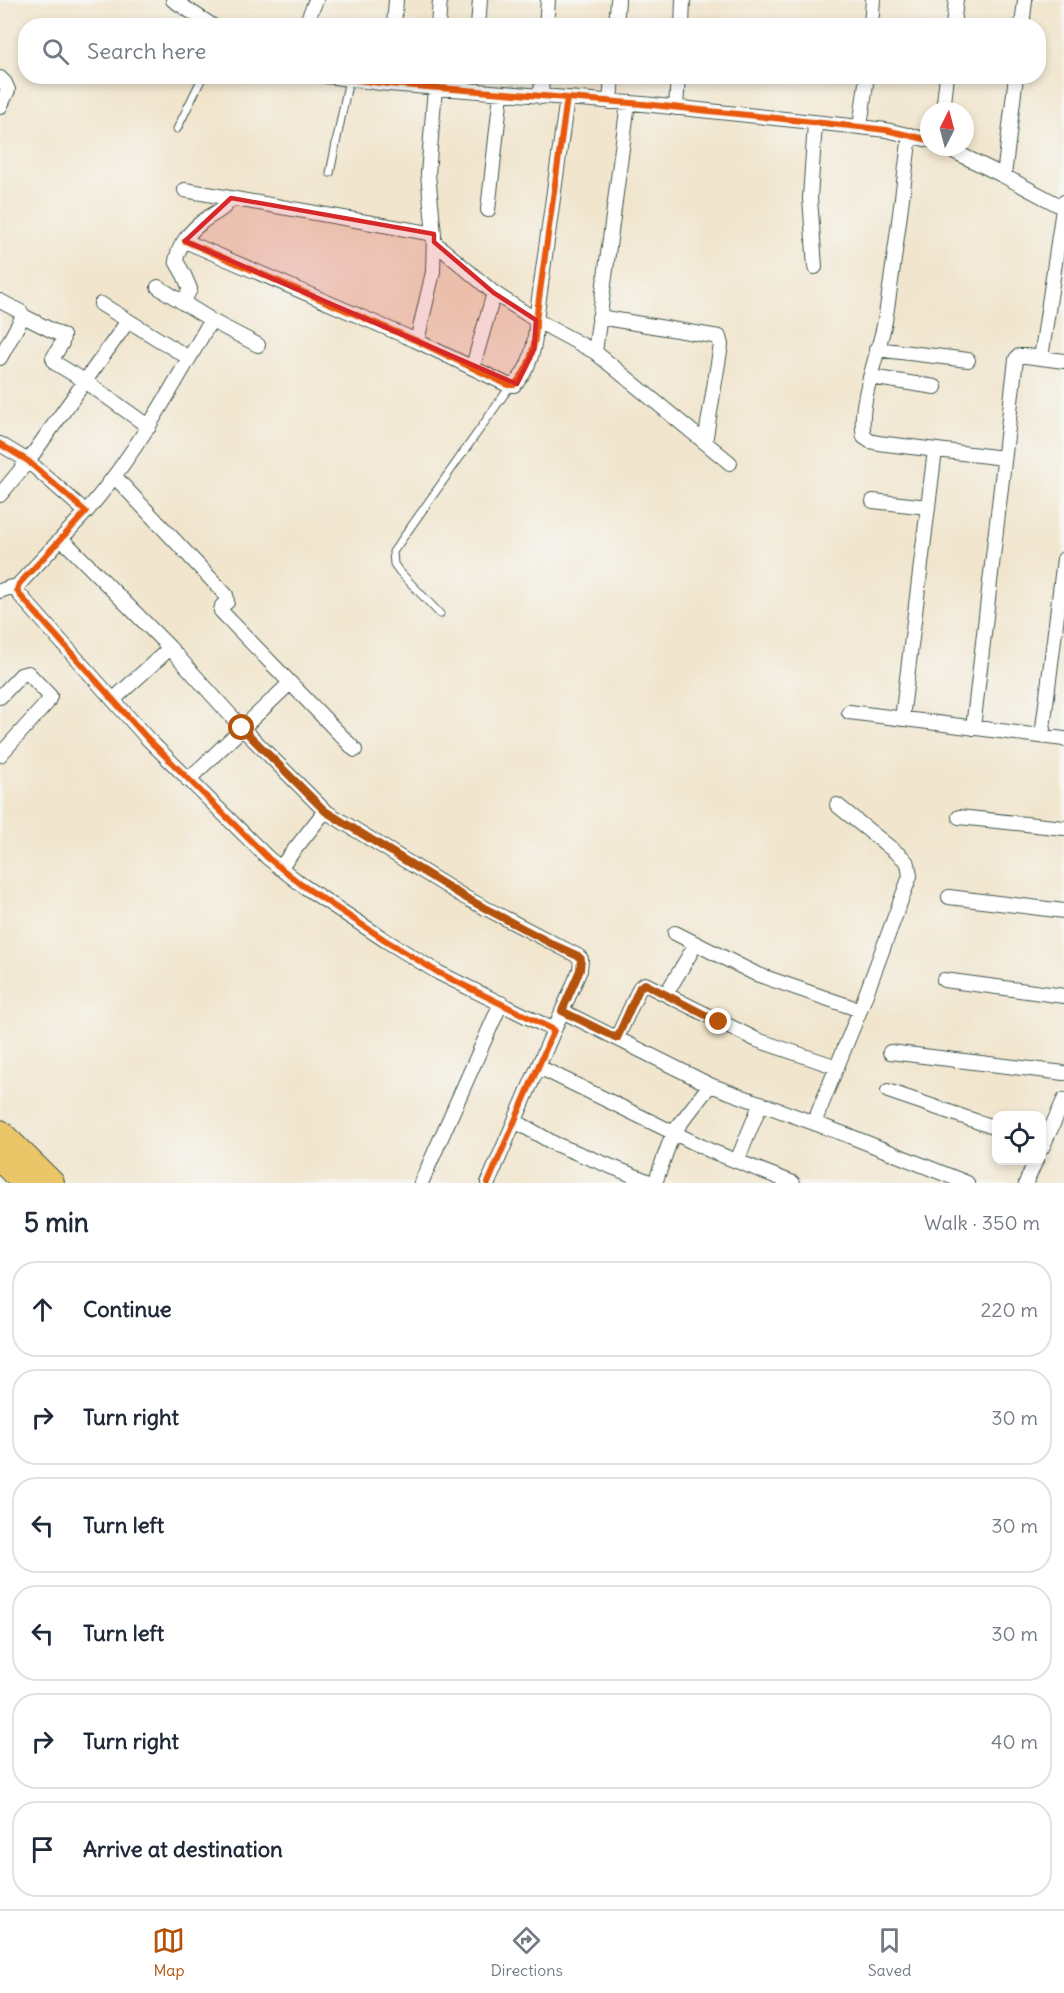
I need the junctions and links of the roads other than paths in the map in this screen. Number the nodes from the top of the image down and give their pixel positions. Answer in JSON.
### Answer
{"nodes":[{"id":1,"x":173,"y":0,"type":"edge"},
{"id":2,"x":199,"y":0,"type":"edge"},
{"id":3,"x":316,"y":0,"type":"edge"},
{"id":4,"x":396,"y":0,"type":"edge"},
{"id":5,"x":440,"y":0,"type":"edge"},
{"id":6,"x":480,"y":0,"type":"edge"},
{"id":7,"x":548,"y":0,"type":"edge"},
{"id":8,"x":618,"y":0,"type":"edge"},
{"id":9,"x":683,"y":0,"type":"edge"},
{"id":10,"x":873,"y":0,"type":"edge"},
{"id":11,"x":956,"y":0,"type":"edge"},
{"id":12,"x":1025,"y":0,"type":"edge"},
{"id":13,"x":191,"y":12,"type":"junction"},
{"id":14,"x":200,"y":18,"type":"edge"},
{"id":15,"x":308,"y":18,"type":"edge"},
{"id":16,"x":395,"y":18,"type":"edge"},
{"id":17,"x":439,"y":18,"type":"edge"},
{"id":18,"x":479,"y":18,"type":"edge"},
{"id":19,"x":547,"y":18,"type":"edge"},
{"id":20,"x":617,"y":18,"type":"edge"},
{"id":21,"x":682,"y":18,"type":"edge"},
{"id":22,"x":872,"y":18,"type":"edge"},
{"id":23,"x":954,"y":18,"type":"edge"},
{"id":24,"x":1023,"y":18,"type":"edge"},
{"id":25,"x":0,"y":78,"type":"edge"},
{"id":26,"x":199,"y":84,"type":"edge"},
{"id":27,"x":348,"y":84,"type":"edge"},
{"id":28,"x":435,"y":84,"type":"edge"},
{"id":29,"x":443,"y":84,"type":"edge"},
{"id":30,"x":473,"y":84,"type":"edge"},
{"id":31,"x":542,"y":84,"type":"edge"},
{"id":32,"x":611,"y":84,"type":"edge"},
{"id":33,"x":678,"y":84,"type":"edge"},
{"id":34,"x":866,"y":84,"type":"edge"},
{"id":35,"x":946,"y":84,"type":"edge"},
{"id":36,"x":1015,"y":84,"type":"edge"},
{"id":37,"x":473,"y":91,"type":"junction"},
{"id":38,"x":501,"y":94,"type":"junction"},
{"id":39,"x":541,"y":97,"type":"junction"},
{"id":40,"x":567,"y":98,"type":"junction"},
{"id":41,"x":610,"y":102,"type":"junction"},
{"id":42,"x":944,"y":102,"type":"edge"},
{"id":43,"x":628,"y":103,"type":"junction"},
{"id":44,"x":0,"y":107,"type":"edge"},
{"id":45,"x":676,"y":108,"type":"junction"},
{"id":46,"x":815,"y":123,"type":"junction"},
{"id":47,"x":860,"y":127,"type":"junction"},
{"id":48,"x":177,"y":129,"type":"dead end"},
{"id":49,"x":910,"y":135,"type":"junction"},
{"id":50,"x":920,"y":138,"type":"edge"},
{"id":51,"x":963,"y":156,"type":"edge"},
{"id":52,"x":330,"y":173,"type":"dead end"},
{"id":53,"x":1004,"y":176,"type":"junction"},
{"id":54,"x":185,"y":190,"type":"dead end"},
{"id":55,"x":231,"y":198,"type":"junction"},
{"id":56,"x":1064,"y":202,"type":"edge"},
{"id":57,"x":1064,"y":208,"type":"edge"},
{"id":58,"x":488,"y":210,"type":"dead end"},
{"id":59,"x":434,"y":238,"type":"junction"},
{"id":60,"x":185,"y":241,"type":"junction"},
{"id":61,"x":815,"y":267,"type":"dead end"},
{"id":62,"x":158,"y":287,"type":"dead end"},
{"id":63,"x":494,"y":293,"type":"junction"},
{"id":64,"x":0,"y":301,"type":"edge"},
{"id":65,"x":183,"y":303,"type":"junction"},
{"id":66,"x":101,"y":304,"type":"dead end"},
{"id":67,"x":24,"y":316,"type":"junction"},
{"id":68,"x":599,"y":317,"type":"junction"},
{"id":69,"x":210,"y":320,"type":"junction"},
{"id":70,"x":536,"y":320,"type":"junction"},
{"id":71,"x":128,"y":321,"type":"junction"},
{"id":72,"x":417,"y":341,"type":"junction"},
{"id":73,"x":258,"y":345,"type":"dead end"},
{"id":74,"x":876,"y":349,"type":"junction"},
{"id":75,"x":595,"y":352,"type":"junction"},
{"id":76,"x":0,"y":357,"type":"edge"},
{"id":77,"x":189,"y":358,"type":"junction"},
{"id":78,"x":1041,"y":358,"type":"junction"},
{"id":79,"x":968,"y":360,"type":"dead end"},
{"id":80,"x":1064,"y":361,"type":"edge"},
{"id":81,"x":473,"y":366,"type":"junction"},
{"id":82,"x":870,"y":377,"type":"junction"},
{"id":83,"x":85,"y":381,"type":"junction"},
{"id":84,"x":511,"y":385,"type":"junction"},
{"id":85,"x":935,"y":387,"type":"dead end"},
{"id":86,"x":149,"y":427,"type":"junction"},
{"id":87,"x":705,"y":442,"type":"junction"},
{"id":88,"x":0,"y":444,"type":"edge"},
{"id":89,"x":935,"y":450,"type":"junction"},
{"id":90,"x":1004,"y":458,"type":"junction"},
{"id":91,"x":28,"y":461,"type":"junction"},
{"id":92,"x":730,"y":463,"type":"dead end"},
{"id":93,"x":115,"y":477,"type":"junction"},
{"id":94,"x":0,"y":495,"type":"edge"},
{"id":95,"x":873,"y":501,"type":"dead end"},
{"id":96,"x":928,"y":507,"type":"junction"},
{"id":97,"x":86,"y":512,"type":"junction"},
{"id":98,"x":62,"y":539,"type":"junction"},
{"id":99,"x":1064,"y":559,"type":"edge"},
{"id":100,"x":17,"y":590,"type":"junction"},
{"id":101,"x":0,"y":591,"type":"edge"},
{"id":102,"x":440,"y":614,"type":"dead end"},
{"id":103,"x":170,"y":648,"type":"junction"},
{"id":104,"x":290,"y":684,"type":"junction"},
{"id":105,"x":0,"y":697,"type":"edge"},
{"id":106,"x":113,"y":700,"type":"junction"},
{"id":107,"x":849,"y":712,"type":"dead end"},
{"id":108,"x":902,"y":719,"type":"junction"},
{"id":109,"x":242,"y":728,"type":"junction"},
{"id":110,"x":973,"y":728,"type":"junction"},
{"id":111,"x":1042,"y":736,"type":"junction"},
{"id":112,"x":1064,"y":739,"type":"edge"},
{"id":113,"x":355,"y":750,"type":"dead end"},
{"id":114,"x":0,"y":755,"type":"edge"},
{"id":115,"x":188,"y":780,"type":"junction"},
{"id":116,"x":837,"y":805,"type":"dead end"},
{"id":117,"x":325,"y":811,"type":"junction"},
{"id":118,"x":959,"y":817,"type":"dead end"},
{"id":119,"x":1064,"y":828,"type":"edge"},
{"id":120,"x":280,"y":868,"type":"junction"},
{"id":121,"x":949,"y":897,"type":"dead end"},
{"id":122,"x":1064,"y":911,"type":"edge"},
{"id":123,"x":675,"y":933,"type":"dead end"},
{"id":124,"x":696,"y":944,"type":"junction"},
{"id":125,"x":944,"y":980,"type":"dead end"},
{"id":126,"x":666,"y":994,"type":"junction"},
{"id":127,"x":1064,"y":996,"type":"edge"},
{"id":128,"x":501,"y":1003,"type":"junction"},
{"id":129,"x":860,"y":1010,"type":"junction"},
{"id":130,"x":562,"y":1011,"type":"junction"},
{"id":131,"x":554,"y":1030,"type":"junction"},
{"id":132,"x":617,"y":1038,"type":"junction"},
{"id":133,"x":890,"y":1052,"type":"dead end"},
{"id":134,"x":539,"y":1067,"type":"junction"},
{"id":135,"x":837,"y":1068,"type":"junction"},
{"id":136,"x":1064,"y":1073,"type":"edge"},
{"id":137,"x":710,"y":1085,"type":"junction"},
{"id":138,"x":888,"y":1091,"type":"dead end"},
{"id":139,"x":1064,"y":1100,"type":"edge"},
{"id":140,"x":761,"y":1103,"type":"junction"},
{"id":141,"x":515,"y":1121,"type":"junction"},
{"id":142,"x":814,"y":1123,"type":"junction"},
{"id":143,"x":992,"y":1127,"type":"edge"},
{"id":144,"x":0,"y":1133,"type":"edge"},
{"id":145,"x":673,"y":1133,"type":"junction"},
{"id":146,"x":1046,"y":1137,"type":"edge"},
{"id":147,"x":0,"y":1158,"type":"edge"},
{"id":148,"x":737,"y":1161,"type":"junction"},
{"id":149,"x":1034,"y":1165,"type":"edge"},
{"id":150,"x":25,"y":1183,"type":"edge"},
{"id":151,"x":51,"y":1183,"type":"edge"},
{"id":152,"x":421,"y":1183,"type":"edge"},
{"id":153,"x":490,"y":1183,"type":"edge"},
{"id":154,"x":654,"y":1183,"type":"edge"},
{"id":155,"x":793,"y":1183,"type":"edge"},
{"id":156,"x":966,"y":1183,"type":"edge"},
{"id":157,"x":1026,"y":1183,"type":"edge"}],
"edges":[{"from":1,"to":13,"type":"street"},
{"from":2,"to":13,"type":"street"},
{"from":3,"to":15,"type":"street"},
{"from":4,"to":16,"type":"street"},
{"from":5,"to":17,"type":"street"},
{"from":6,"to":18,"type":"street"},
{"from":7,"to":19,"type":"street"},
{"from":8,"to":20,"type":"street"},
{"from":9,"to":21,"type":"street"},
{"from":10,"to":22,"type":"street"},
{"from":11,"to":23,"type":"street"},
{"from":12,"to":24,"type":"street"},
{"from":13,"to":14,"type":"street"},
{"from":25,"to":44,"type":"street"},
{"from":26,"to":48,"type":"lane"},
{"from":27,"to":52,"type":"lane"},
{"from":28,"to":59,"type":"street"},
{"from":29,"to":37,"type":"street"},
{"from":30,"to":37,"type":"street"},
{"from":31,"to":39,"type":"street"},
{"from":32,"to":41,"type":"street"},
{"from":33,"to":45,"type":"street"},
{"from":34,"to":47,"type":"street"},
{"from":35,"to":42,"type":"street"},
{"from":36,"to":53,"type":"street"},
{"from":37,"to":38,"type":"street"},
{"from":38,"to":39,"type":"street"},
{"from":38,"to":58,"type":"street"},
{"from":39,"to":40,"type":"street"},
{"from":40,"to":41,"type":"street"},
{"from":40,"to":70,"type":"street"},
{"from":41,"to":43,"type":"street"},
{"from":43,"to":45,"type":"street"},
{"from":43,"to":68,"type":"street"},
{"from":45,"to":46,"type":"street"},
{"from":46,"to":47,"type":"street"},
{"from":46,"to":61,"type":"street"},
{"from":47,"to":49,"type":"street"},
{"from":49,"to":50,"type":"street"},
{"from":49,"to":74,"type":"street"},
{"from":51,"to":53,"type":"street"},
{"from":53,"to":57,"type":"street"},
{"from":54,"to":55,"type":"street"},
{"from":55,"to":59,"type":"street"},
{"from":55,"to":60,"type":"street"},
{"from":56,"to":57,"type":"street"},
{"from":57,"to":78,"type":"street"},
{"from":59,"to":63,"type":"street"},
{"from":59,"to":72,"type":"street"},
{"from":60,"to":65,"type":"street"},
{"from":60,"to":72,"type":"street"},
{"from":62,"to":65,"type":"street"},
{"from":63,"to":70,"type":"street"},
{"from":63,"to":81,"type":"street"},
{"from":64,"to":67,"type":"street"},
{"from":65,"to":69,"type":"street"},
{"from":66,"to":71,"type":"street"},
{"from":67,"to":76,"type":"street"},
{"from":67,"to":83,"type":"street"},
{"from":68,"to":75,"type":"street"},
{"from":68,"to":87,"type":"street"},
{"from":69,"to":73,"type":"street"},
{"from":69,"to":77,"type":"street"},
{"from":70,"to":75,"type":"street"},
{"from":70,"to":84,"type":"street"},
{"from":71,"to":77,"type":"street"},
{"from":71,"to":83,"type":"street"},
{"from":72,"to":81,"type":"street"},
{"from":74,"to":79,"type":"street"},
{"from":74,"to":82,"type":"street"},
{"from":75,"to":87,"type":"street"},
{"from":77,"to":86,"type":"street"},
{"from":78,"to":80,"type":"street"},
{"from":78,"to":90,"type":"street"},
{"from":81,"to":84,"type":"street"},
{"from":82,"to":85,"type":"street"},
{"from":82,"to":89,"type":"street"},
{"from":83,"to":86,"type":"street"},
{"from":83,"to":91,"type":"street"},
{"from":84,"to":102,"type":"lane"},
{"from":86,"to":93,"type":"street"},
{"from":87,"to":92,"type":"street"},
{"from":88,"to":91,"type":"street"},
{"from":89,"to":90,"type":"street"},
{"from":89,"to":96,"type":"street"},
{"from":90,"to":110,"type":"street"},
{"from":91,"to":94,"type":"street"},
{"from":91,"to":97,"type":"street"},
{"from":93,"to":97,"type":"street"},
{"from":93,"to":104,"type":"street"},
{"from":95,"to":96,"type":"street"},
{"from":96,"to":108,"type":"street"},
{"from":97,"to":98,"type":"street"},
{"from":98,"to":100,"type":"street"},
{"from":98,"to":103,"type":"street"},
{"from":99,"to":111,"type":"street"},
{"from":100,"to":101,"type":"street"},
{"from":100,"to":106,"type":"street"},
{"from":103,"to":106,"type":"street"},
{"from":103,"to":109,"type":"street"},
{"from":104,"to":109,"type":"street"},
{"from":104,"to":113,"type":"street"},
{"from":105,"to":114,"type":"street"},
{"from":106,"to":115,"type":"street"},
{"from":107,"to":108,"type":"street"},
{"from":108,"to":110,"type":"street"},
{"from":109,"to":115,"type":"street"},
{"from":109,"to":117,"type":"street"},
{"from":110,"to":111,"type":"street"},
{"from":111,"to":112,"type":"street"},
{"from":115,"to":120,"type":"street"},
{"from":116,"to":129,"type":"street"},
{"from":117,"to":120,"type":"street"},
{"from":117,"to":130,"type":"street"},
{"from":118,"to":119,"type":"street"},
{"from":120,"to":128,"type":"street"},
{"from":121,"to":122,"type":"street"},
{"from":123,"to":124,"type":"street"},
{"from":124,"to":126,"type":"street"},
{"from":124,"to":129,"type":"street"},
{"from":125,"to":127,"type":"street"},
{"from":126,"to":132,"type":"street"},
{"from":126,"to":135,"type":"street"},
{"from":128,"to":131,"type":"street"},
{"from":128,"to":152,"type":"street"},
{"from":129,"to":135,"type":"street"},
{"from":130,"to":131,"type":"street"},
{"from":130,"to":132,"type":"street"},
{"from":131,"to":134,"type":"street"},
{"from":132,"to":137,"type":"street"},
{"from":133,"to":136,"type":"street"},
{"from":134,"to":141,"type":"street"},
{"from":134,"to":145,"type":"street"},
{"from":135,"to":142,"type":"street"},
{"from":137,"to":140,"type":"street"},
{"from":137,"to":145,"type":"street"},
{"from":138,"to":143,"type":"street"},
{"from":139,"to":146,"type":"street"},
{"from":140,"to":142,"type":"street"},
{"from":140,"to":148,"type":"street"},
{"from":141,"to":153,"type":"street"},
{"from":141,"to":154,"type":"street"},
{"from":142,"to":156,"type":"street"},
{"from":144,"to":151,"type":"highway"},
{"from":145,"to":148,"type":"street"},
{"from":145,"to":154,"type":"street"},
{"from":147,"to":150,"type":"highway"},
{"from":148,"to":155,"type":"street"},
{"from":149,"to":157,"type":"street"}]}
